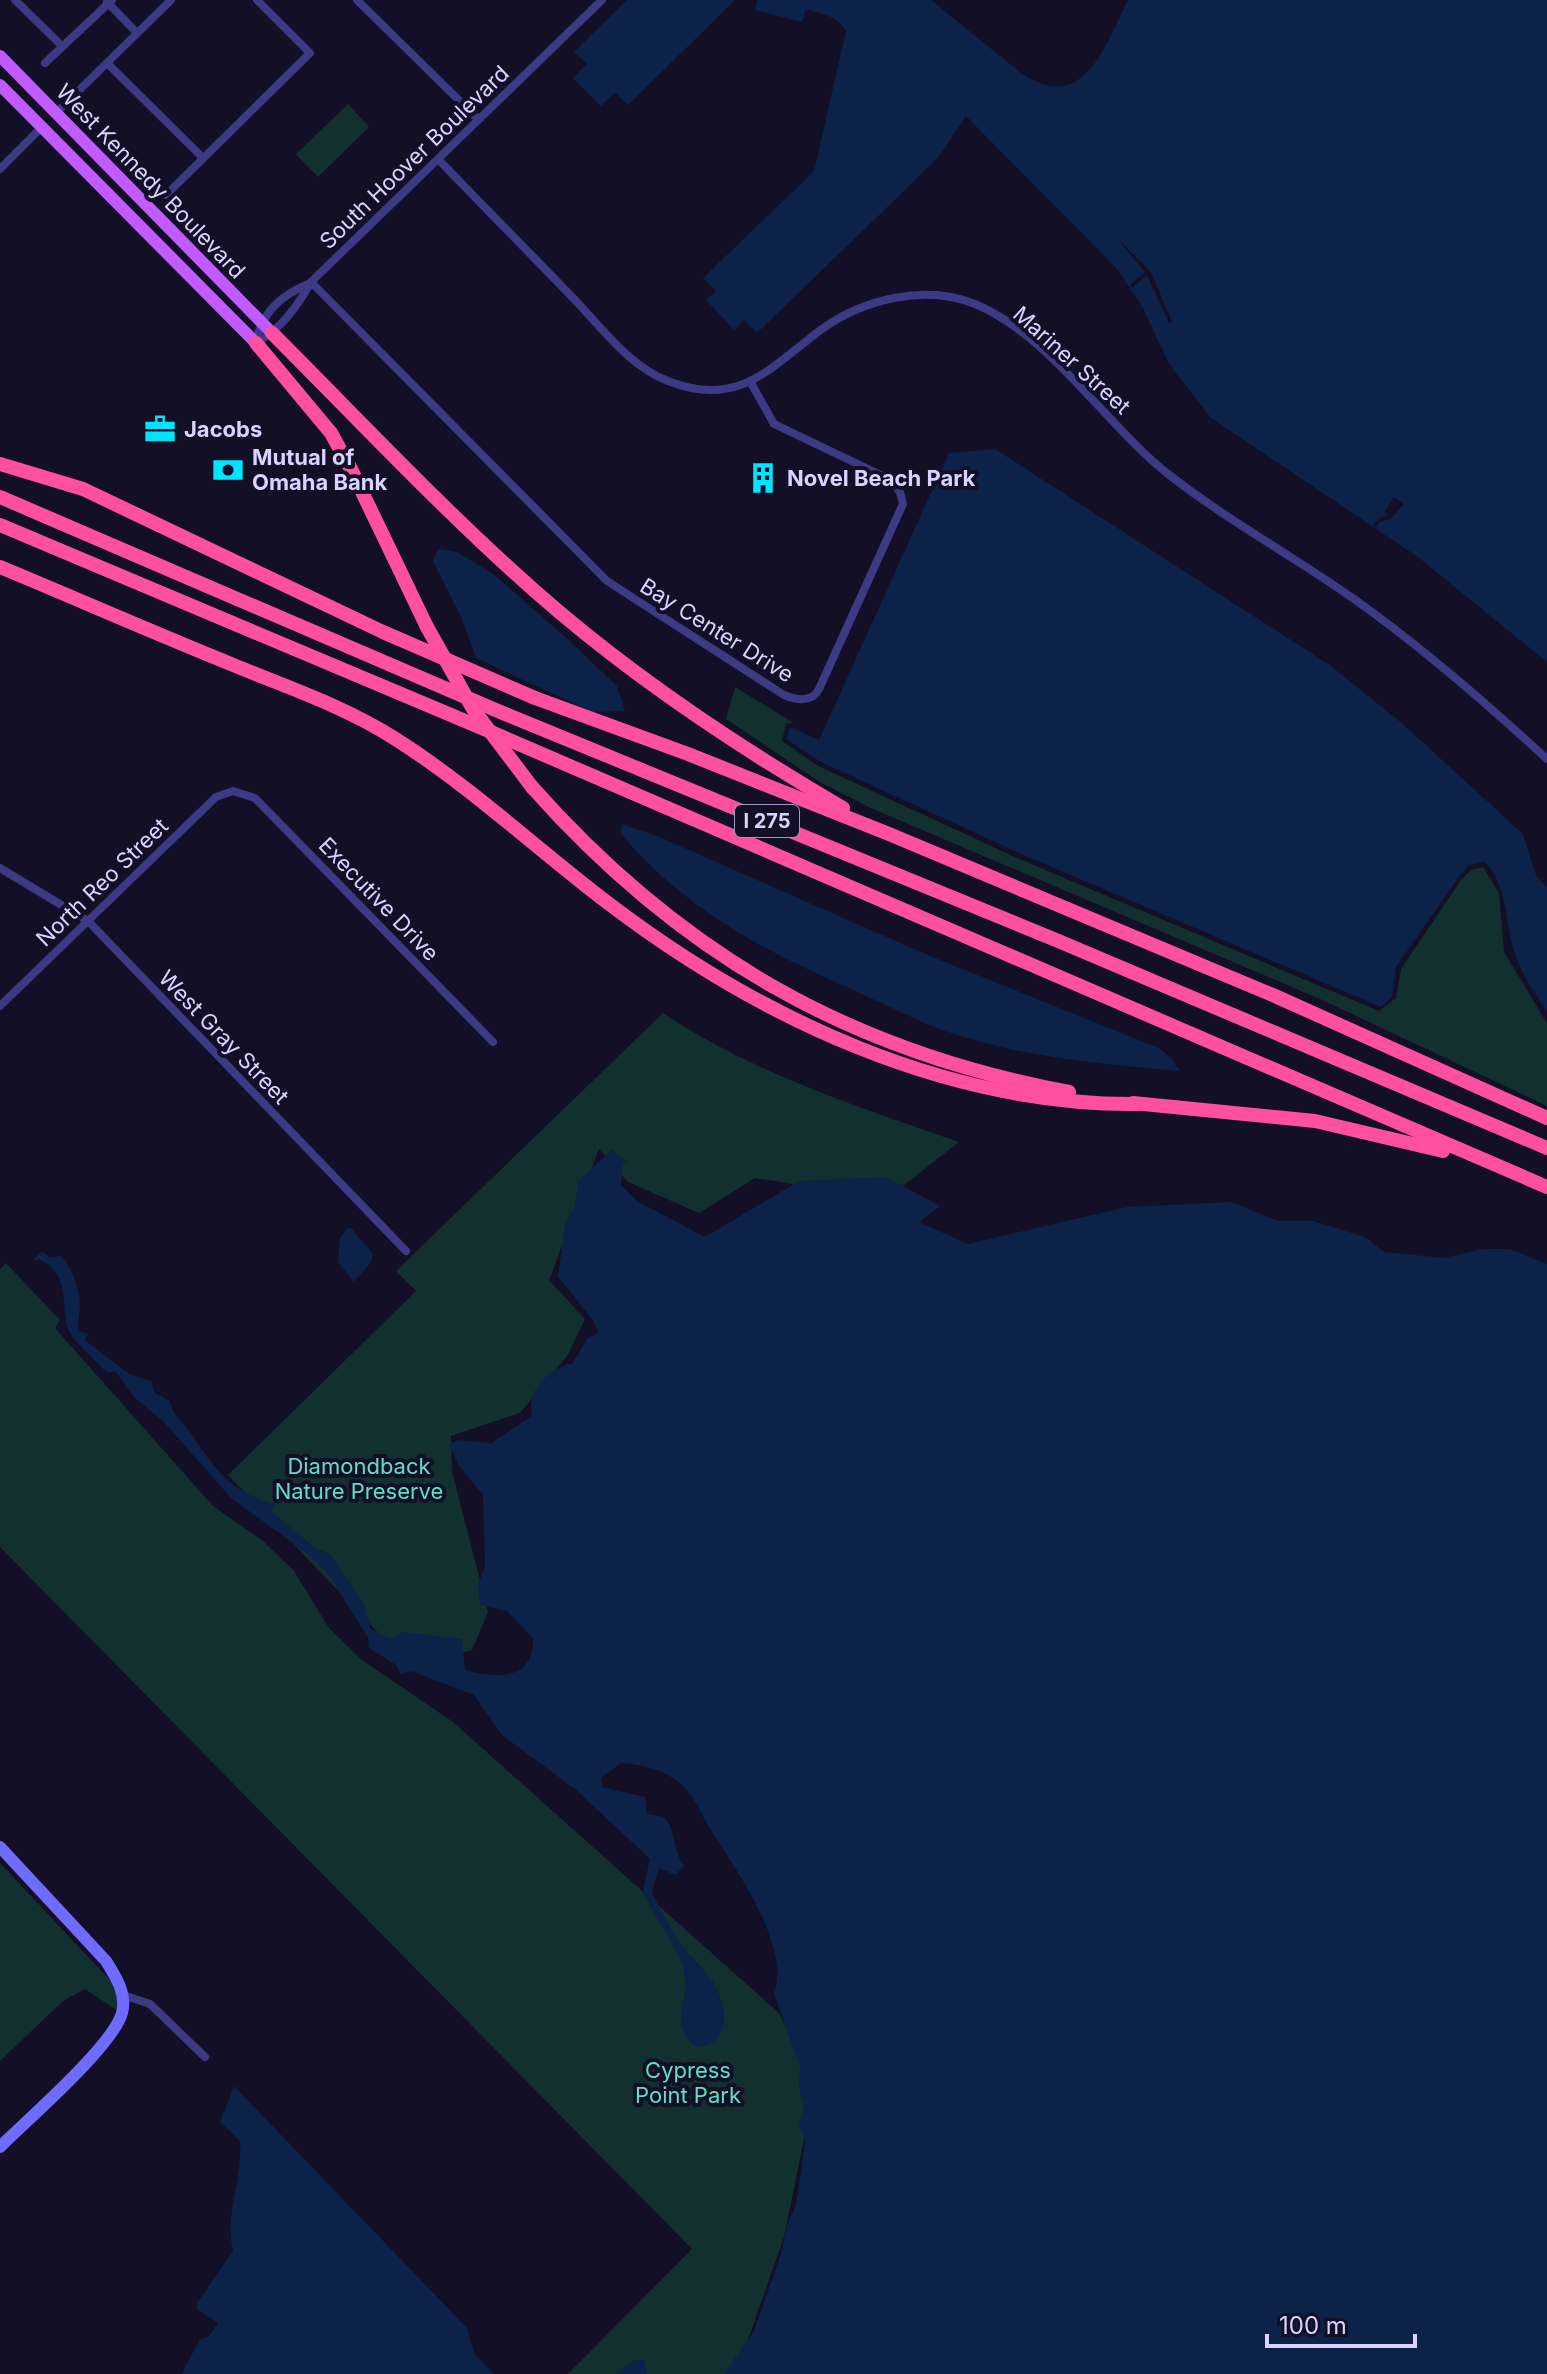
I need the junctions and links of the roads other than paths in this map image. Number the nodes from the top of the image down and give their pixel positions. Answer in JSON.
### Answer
{"nodes":[{"id":1,"x":15,"y":0,"type":"edge"},
{"id":2,"x":171,"y":0,"type":"edge"},
{"id":3,"x":257,"y":0,"type":"edge"},
{"id":4,"x":357,"y":0,"type":"edge"},
{"id":5,"x":602,"y":0,"type":"edge"},
{"id":6,"x":108,"y":1,"type":"edge"},
{"id":7,"x":137,"y":33,"type":"junction"},
{"id":8,"x":62,"y":46,"type":"junction"},
{"id":9,"x":0,"y":56,"type":"edge"},
{"id":10,"x":45,"y":63,"type":"dead end"},
{"id":11,"x":107,"y":63,"type":"junction"},
{"id":12,"x":0,"y":85,"type":"edge"},
{"id":13,"x":56,"y":113,"type":"junction"},
{"id":14,"x":478,"y":119,"type":"junction"},
{"id":15,"x":42,"y":127,"type":"junction"},
{"id":16,"x":203,"y":158,"type":"junction"},
{"id":17,"x":438,"y":159,"type":"junction"},
{"id":18,"x":0,"y":169,"type":"edge"},
{"id":19,"x":166,"y":195,"type":"dead end"},
{"id":20,"x":311,"y":282,"type":"junction"},
{"id":21,"x":260,"y":321,"type":"junction"},
{"id":22,"x":272,"y":333,"type":"junction"},
{"id":23,"x":256,"y":343,"type":"junction"},
{"id":24,"x":751,"y":383,"type":"junction"},
{"id":25,"x":0,"y":464,"type":"edge"},
{"id":26,"x":0,"y":497,"type":"edge"},
{"id":27,"x":0,"y":525,"type":"edge"},
{"id":28,"x":0,"y":567,"type":"edge"},
{"id":29,"x":1547,"y":759,"type":"edge"},
{"id":30,"x":233,"y":791,"type":"joint"},
{"id":31,"x":889,"y":834,"type":"junction"},
{"id":32,"x":0,"y":868,"type":"edge"},
{"id":33,"x":88,"y":921,"type":"junction"},
{"id":34,"x":0,"y":1006,"type":"edge"},
{"id":35,"x":493,"y":1042,"type":"dead end"},
{"id":36,"x":1139,"y":1104,"type":"junction"},
{"id":37,"x":1547,"y":1118,"type":"edge"},
{"id":38,"x":1547,"y":1148,"type":"edge"},
{"id":39,"x":1527,"y":1179,"type":"junction"},
{"id":40,"x":1547,"y":1187,"type":"edge"},
{"id":41,"x":406,"y":1251,"type":"dead end"},
{"id":42,"x":0,"y":1847,"type":"edge"},
{"id":43,"x":123,"y":1995,"type":"junction"},
{"id":44,"x":205,"y":2057,"type":"dead end"},
{"id":45,"x":0,"y":2147,"type":"edge"}],
"edges":[{"from":1,"to":8,"type":"street"},
{"from":2,"to":7,"type":"street"},
{"from":3,"to":16,"type":"street"},
{"from":4,"to":14,"type":"street"},
{"from":5,"to":14,"type":"street","name":"South Hoover Boulevard"},
{"from":6,"to":7,"type":"street"},
{"from":6,"to":8,"type":"street"},
{"from":7,"to":11,"type":"street"},
{"from":8,"to":10,"type":"street"},
{"from":9,"to":13,"type":"main road","name":"West Kennedy Boulevard"},
{"from":11,"to":13,"type":"street"},
{"from":11,"to":16,"type":"street"},
{"from":12,"to":15,"type":"main road","name":"West Kennedy Boulevard"},
{"from":13,"to":15,"type":"main road"},
{"from":13,"to":21,"type":"main road","name":"West Kennedy Boulevard"},
{"from":14,"to":17,"type":"street","name":"South Hoover Boulevard"},
{"from":15,"to":18,"type":"street"},
{"from":15,"to":23,"type":"main road","name":"West Kennedy Boulevard"},
{"from":16,"to":19,"type":"street"},
{"from":17,"to":20,"type":"street","name":"South Hoover Boulevard"},
{"from":17,"to":24,"type":"street","name":"Mariner Street"},
{"from":20,"to":21,"type":"street"},
{"from":20,"to":22,"type":"street","name":"South Hoover Boulevard"},
{"from":20,"to":24,"type":"street","name":"Bay Center Drive"},
{"from":21,"to":22,"type":"main road","name":"West Kennedy Boulevard"},
{"from":21,"to":23,"type":"street"},
{"from":22,"to":23,"type":"street","name":"South Hoover Boulevard"},
{"from":22,"to":31,"type":"highway"},
{"from":23,"to":36,"type":"highway","bridge":true},
{"from":24,"to":29,"type":"street","name":"Mariner Street"},
{"from":25,"to":31,"type":"highway"},
{"from":26,"to":38,"type":"highway","number":"I 275"},
{"from":27,"to":39,"type":"highway","number":"I 275"},
{"from":28,"to":36,"type":"highway"},
{"from":30,"to":33,"type":"street","name":"North Reo Street"},
{"from":30,"to":35,"type":"street","name":"Executive Drive"},
{"from":31,"to":37,"type":"highway"},
{"from":32,"to":33,"type":"street","name":"West Gray Street"},
{"from":33,"to":34,"type":"street","name":"North Reo Street"},
{"from":33,"to":41,"type":"street","name":"West Gray Street"},
{"from":36,"to":39,"type":"highway"},
{"from":39,"to":40,"type":"highway","number":"I 275"},
{"from":42,"to":43,"type":"street"},
{"from":43,"to":44,"type":"street"},
{"from":43,"to":45,"type":"street"}]}
